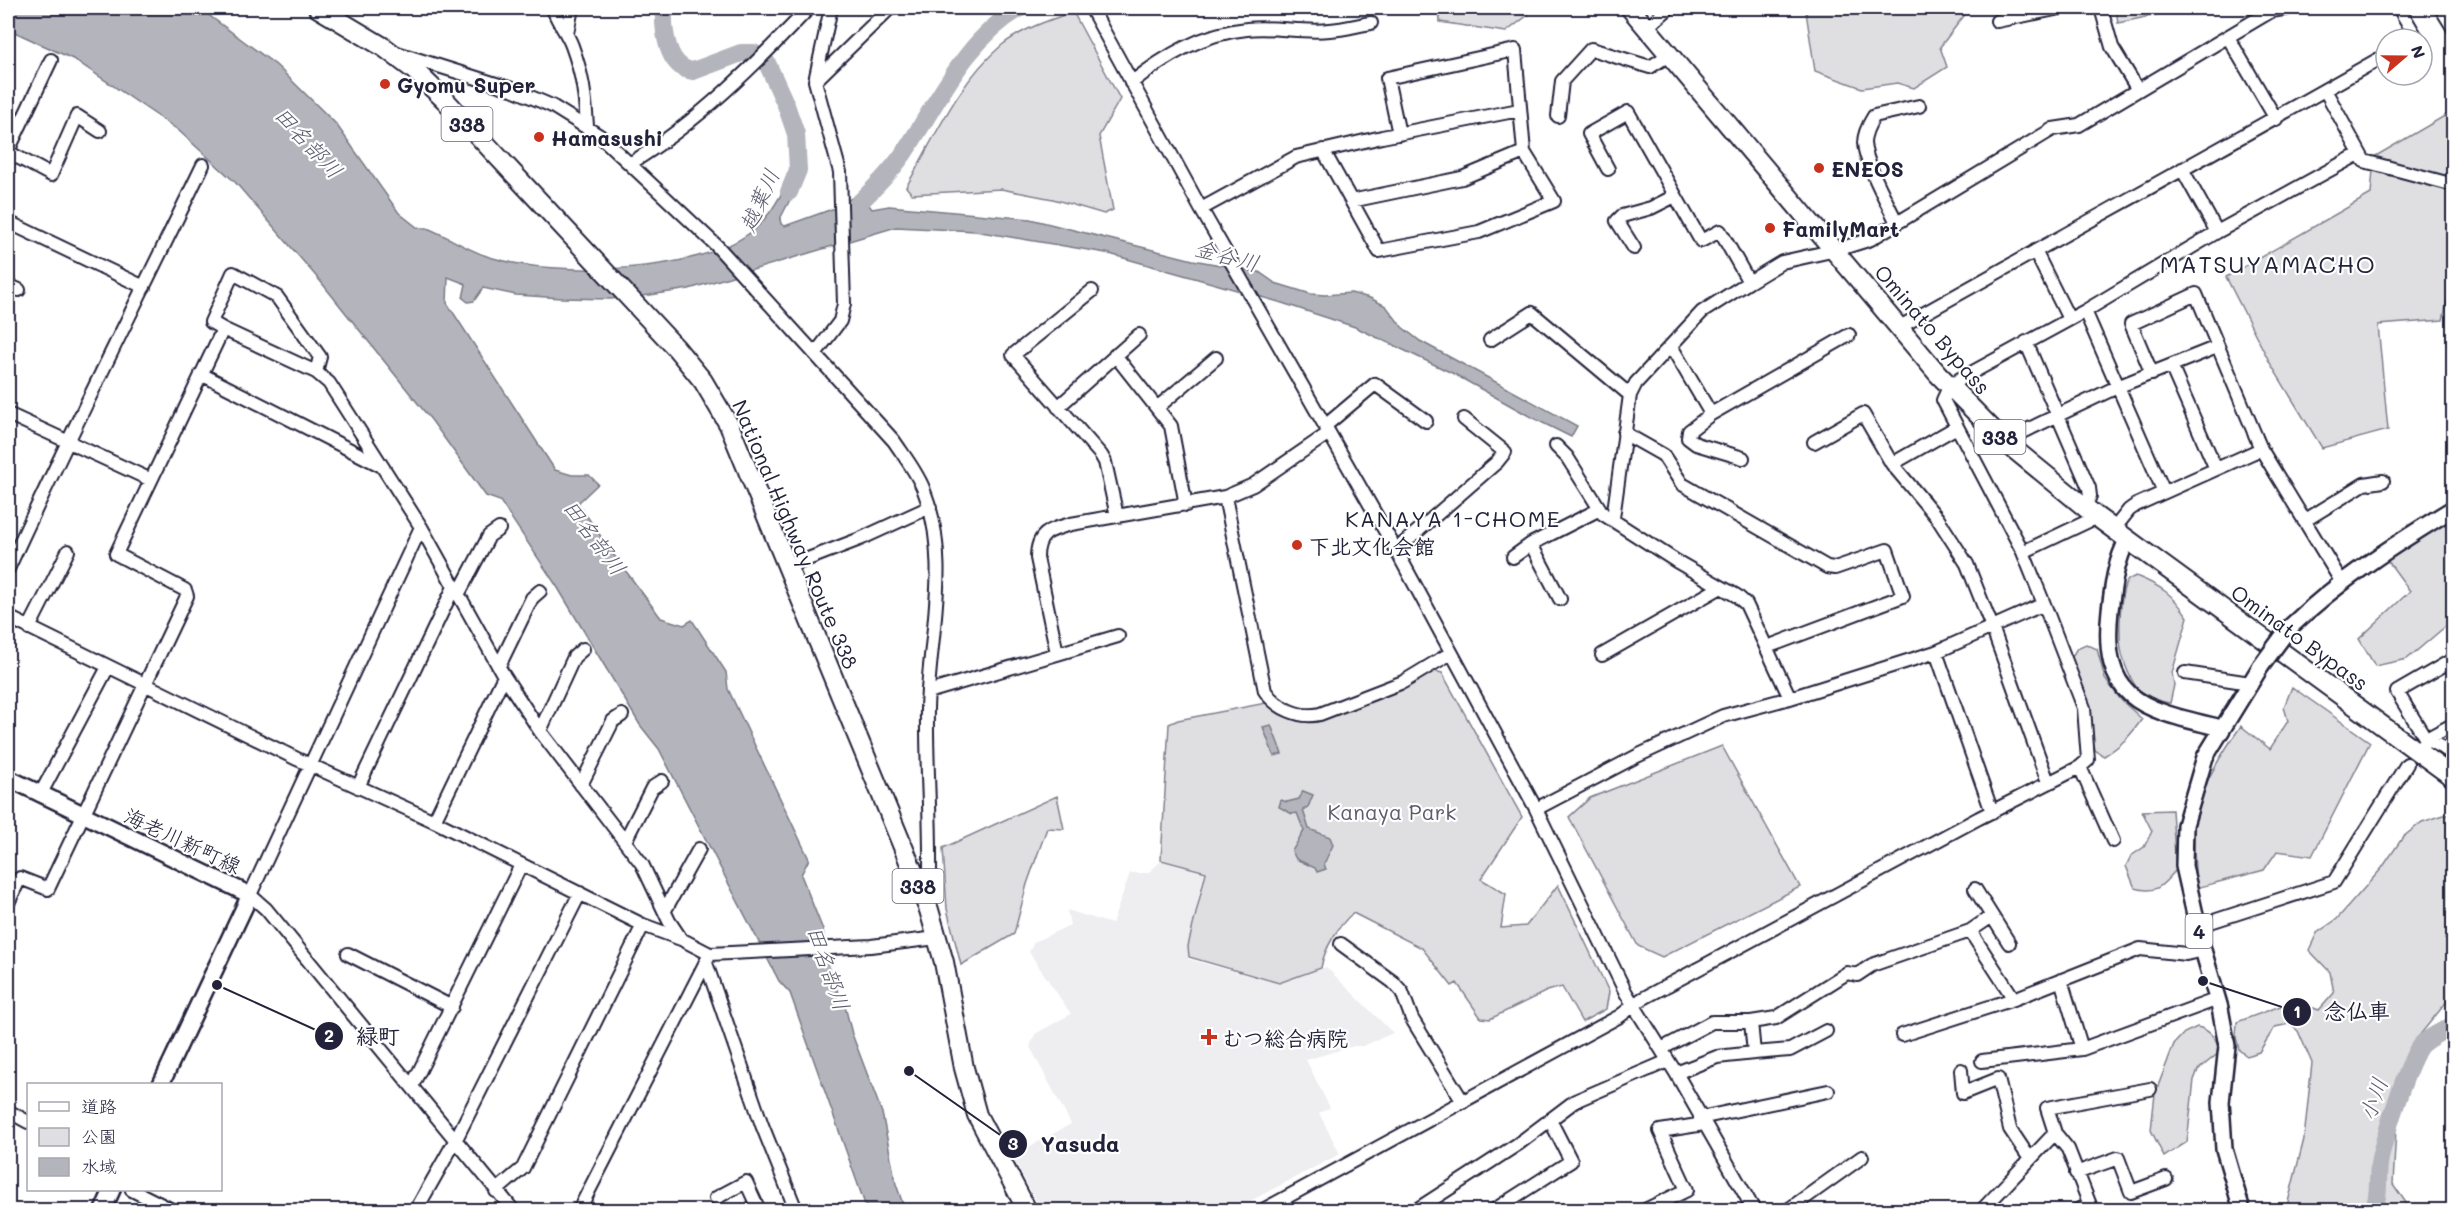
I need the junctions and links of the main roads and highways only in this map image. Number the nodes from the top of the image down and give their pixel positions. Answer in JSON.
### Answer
{"nodes":[{"id":1,"x":318,"y":8,"type":"edge"},
{"id":2,"x":1630,"y":8,"type":"edge"},
{"id":3,"x":2454,"y":508,"type":"edge"},
{"id":4,"x":2121,"y":534,"type":"junction"},
{"id":5,"x":2222,"y":728,"type":"junction"},
{"id":6,"x":8,"y":778,"type":"edge"},
{"id":7,"x":2454,"y":778,"type":"edge"},
{"id":8,"x":161,"y":1083,"type":"edge"},
{"id":9,"x":112,"y":1191,"type":"edge"},
{"id":10,"x":102,"y":1210,"type":"edge"},
{"id":11,"x":1027,"y":1210,"type":"edge"},
{"id":12,"x":2242,"y":1210,"type":"edge"}],
"edges":[{"from":1,"to":11,"type":"highway","name":"National Highway Route 338","number":"338"},
{"from":2,"to":4,"type":"highway","name":"Ominato Bypass","number":"338"},
{"from":3,"to":5,"type":"main road","number":"4","bridge":true},
{"from":4,"to":5,"type":"main road"},
{"from":4,"to":7,"type":"highway","name":"Ominato Bypass","number":"338"},
{"from":5,"to":12,"type":"main road","number":"4"},
{"from":6,"to":8,"type":"main road","name":"海老川新町線"},
{"from":9,"to":10,"type":"main road"}]}
